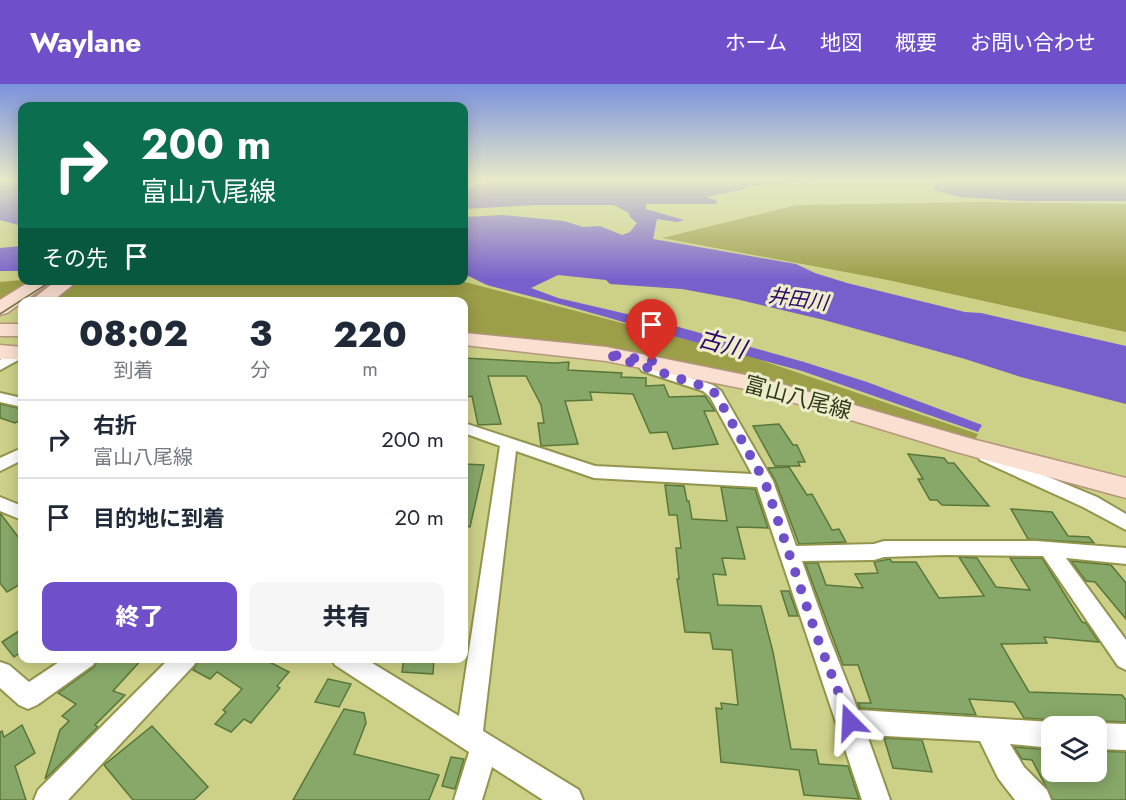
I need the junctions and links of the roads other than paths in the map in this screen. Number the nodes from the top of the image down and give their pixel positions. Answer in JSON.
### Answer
{"nodes":[{"id":1,"x":40,"y":285,"type":"edge"},
{"id":2,"x":63,"y":285,"type":"edge"},
{"id":3,"x":30,"y":297,"type":"edge"},
{"id":4,"x":45,"y":297,"type":"edge"},
{"id":5,"x":18,"y":310,"type":"edge"},
{"id":6,"x":18,"y":314,"type":"edge"},
{"id":7,"x":5,"y":324,"type":"edge"},
{"id":8,"x":468,"y":339,"type":"edge"},
{"id":9,"x":606,"y":354,"type":"junction"},
{"id":10,"x":16,"y":356,"type":"edge"},
{"id":11,"x":0,"y":366,"type":"edge"},
{"id":12,"x":0,"y":397,"type":"edge"},
{"id":13,"x":18,"y":402,"type":"edge"},
{"id":14,"x":468,"y":429,"type":"edge"},
{"id":15,"x":509,"y":443,"type":"junction"},
{"id":16,"x":963,"y":446,"type":"junction"},
{"id":17,"x":18,"y":455,"type":"edge"},
{"id":18,"x":0,"y":465,"type":"edge"},
{"id":19,"x":765,"y":482,"type":"junction"},
{"id":20,"x":1126,"y":488,"type":"edge"},
{"id":21,"x":1090,"y":502,"type":"junction"},
{"id":22,"x":0,"y":503,"type":"edge"},
{"id":23,"x":1126,"y":510,"type":"edge"},
{"id":24,"x":18,"y":511,"type":"edge"},
{"id":25,"x":1126,"y":523,"type":"edge"},
{"id":26,"x":1049,"y":549,"type":"junction"},
{"id":27,"x":789,"y":554,"type":"junction"},
{"id":28,"x":1126,"y":555,"type":"edge"},
{"id":29,"x":1126,"y":658,"type":"edge"},
{"id":30,"x":78,"y":663,"type":"edge"},
{"id":31,"x":181,"y":663,"type":"edge"},
{"id":32,"x":351,"y":663,"type":"edge"},
{"id":33,"x":0,"y":673,"type":"edge"},
{"id":34,"x":850,"y":722,"type":"junction"},
{"id":35,"x":988,"y":729,"type":"junction"},
{"id":36,"x":1041,"y":734,"type":"edge"},
{"id":37,"x":1107,"y":736,"type":"edge"},
{"id":38,"x":1126,"y":737,"type":"edge"},
{"id":39,"x":477,"y":742,"type":"junction"},
{"id":40,"x":48,"y":800,"type":"edge"},
{"id":41,"x":468,"y":800,"type":"edge"},
{"id":42,"x":569,"y":800,"type":"edge"},
{"id":43,"x":876,"y":800,"type":"edge"},
{"id":44,"x":1037,"y":800,"type":"edge"}],
"edges":[{"from":1,"to":3,"type":"main road"},
{"from":2,"to":4,"type":"main road"},
{"from":5,"to":7,"type":"main road"},
{"from":6,"to":7,"type":"main road"},
{"from":8,"to":9,"type":"main road","name":"富山八尾線"},
{"from":9,"to":16,"type":"main road","name":"富山八尾線"},
{"from":9,"to":19,"type":"street"},
{"from":10,"to":11,"type":"street"},
{"from":12,"to":13,"type":"street"},
{"from":14,"to":15,"type":"street"},
{"from":15,"to":19,"type":"street"},
{"from":15,"to":39,"type":"street"},
{"from":16,"to":20,"type":"main road","name":"富山八尾線"},
{"from":16,"to":21,"type":"street"},
{"from":17,"to":18,"type":"street"},
{"from":19,"to":27,"type":"street"},
{"from":21,"to":23,"type":"street"},
{"from":21,"to":25,"type":"street"},
{"from":22,"to":24,"type":"street"},
{"from":26,"to":27,"type":"street"},
{"from":26,"to":28,"type":"street"},
{"from":26,"to":29,"type":"street"},
{"from":27,"to":34,"type":"street"},
{"from":30,"to":33,"type":"street"},
{"from":31,"to":40,"type":"street"},
{"from":32,"to":39,"type":"street"},
{"from":34,"to":35,"type":"street"},
{"from":34,"to":43,"type":"street"},
{"from":35,"to":36,"type":"street"},
{"from":35,"to":44,"type":"street"},
{"from":37,"to":38,"type":"street"},
{"from":39,"to":41,"type":"street"},
{"from":39,"to":42,"type":"street"}]}
